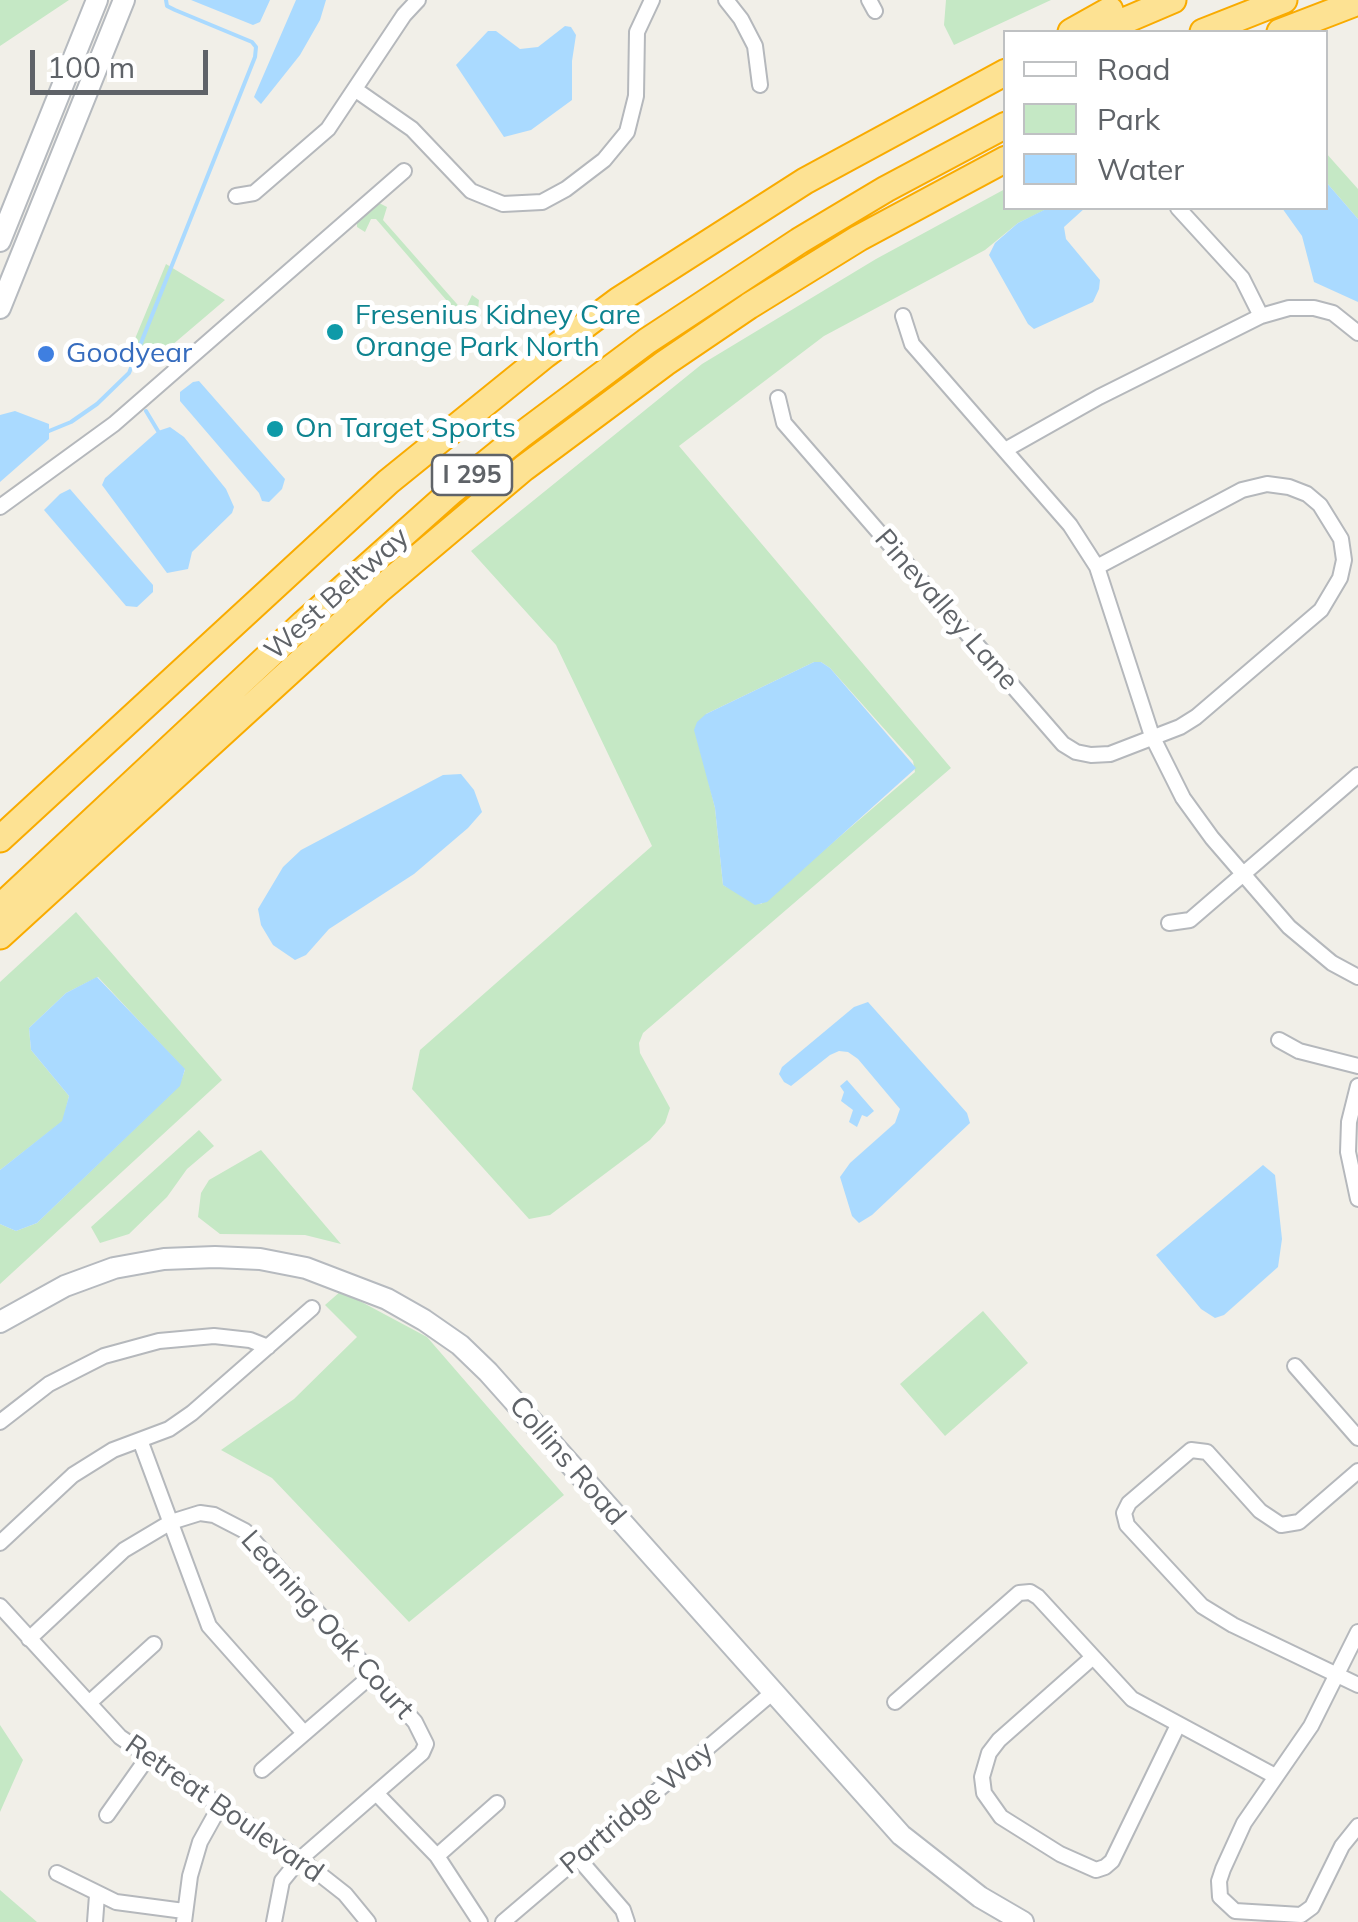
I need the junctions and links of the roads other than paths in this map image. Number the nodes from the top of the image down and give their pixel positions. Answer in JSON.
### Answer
{"nodes":[{"id":1,"x":97,"y":0,"type":"edge"},
{"id":2,"x":124,"y":0,"type":"edge"},
{"id":3,"x":418,"y":0,"type":"edge"},
{"id":4,"x":652,"y":0,"type":"edge"},
{"id":5,"x":726,"y":0,"type":"edge"},
{"id":6,"x":1132,"y":0,"type":"edge"},
{"id":7,"x":1173,"y":0,"type":"edge"},
{"id":8,"x":1284,"y":0,"type":"edge"},
{"id":9,"x":1358,"y":2,"type":"edge"},
{"id":10,"x":1075,"y":30,"type":"edge"},
{"id":11,"x":1103,"y":30,"type":"edge"},
{"id":12,"x":1209,"y":30,"type":"edge"},
{"id":13,"x":1285,"y":30,"type":"edge"},
{"id":14,"x":1001,"y":73,"type":"edge"},
{"id":15,"x":760,"y":85,"type":"dead end"},
{"id":16,"x":356,"y":90,"type":"junction"},
{"id":17,"x":1003,"y":128,"type":"edge"},
{"id":18,"x":38,"y":144,"type":"junction"},
{"id":19,"x":1003,"y":161,"type":"edge"},
{"id":20,"x":404,"y":171,"type":"dead end"},
{"id":21,"x":236,"y":196,"type":"dead end"},
{"id":22,"x":1180,"y":210,"type":"edge"},
{"id":23,"x":0,"y":241,"type":"edge"},
{"id":24,"x":25,"y":245,"type":"junction"},
{"id":25,"x":0,"y":308,"type":"edge"},
{"id":26,"x":904,"y":316,"type":"dead end"},
{"id":27,"x":1262,"y":316,"type":"junction"},
{"id":28,"x":1358,"y":334,"type":"edge"},
{"id":29,"x":778,"y":398,"type":"dead end"},
{"id":30,"x":1005,"y":450,"type":"junction"},
{"id":31,"x":0,"y":507,"type":"edge"},
{"id":32,"x":1097,"y":567,"type":"junction"},
{"id":33,"x":1152,"y":736,"type":"junction"},
{"id":34,"x":1358,"y":775,"type":"edge"},
{"id":35,"x":0,"y":839,"type":"edge"},
{"id":36,"x":1243,"y":874,"type":"junction"},
{"id":37,"x":0,"y":907,"type":"edge"},
{"id":38,"x":1170,"y":923,"type":"dead end"},
{"id":39,"x":0,"y":936,"type":"edge"},
{"id":40,"x":1358,"y":977,"type":"edge"},
{"id":41,"x":1279,"y":1040,"type":"dead end"},
{"id":42,"x":1358,"y":1066,"type":"edge"},
{"id":43,"x":1358,"y":1086,"type":"edge"},
{"id":44,"x":1358,"y":1199,"type":"edge"},
{"id":45,"x":312,"y":1308,"type":"dead end"},
{"id":46,"x":0,"y":1322,"type":"edge"},
{"id":47,"x":268,"y":1347,"type":"junction"},
{"id":48,"x":1296,"y":1366,"type":"dead end"},
{"id":49,"x":0,"y":1422,"type":"edge"},
{"id":50,"x":1358,"y":1438,"type":"edge"},
{"id":51,"x":140,"y":1440,"type":"junction"},
{"id":52,"x":1358,"y":1471,"type":"edge"},
{"id":53,"x":0,"y":1520,"type":"edge"},
{"id":54,"x":171,"y":1522,"type":"junction"},
{"id":55,"x":6,"y":1538,"type":"edge"},
{"id":56,"x":0,"y":1606,"type":"edge"},
{"id":57,"x":1358,"y":1632,"type":"edge"},
{"id":58,"x":29,"y":1638,"type":"junction"},
{"id":59,"x":154,"y":1644,"type":"dead end"},
{"id":60,"x":1093,"y":1658,"type":"junction"},
{"id":61,"x":372,"y":1674,"type":"junction"},
{"id":62,"x":1337,"y":1674,"type":"junction"},
{"id":63,"x":1358,"y":1684,"type":"edge"},
{"id":64,"x":772,"y":1693,"type":"junction"},
{"id":65,"x":895,"y":1702,"type":"dead end"},
{"id":66,"x":89,"y":1703,"type":"junction"},
{"id":67,"x":1178,"y":1725,"type":"junction"},
{"id":68,"x":304,"y":1734,"type":"junction"},
{"id":69,"x":148,"y":1757,"type":"junction"},
{"id":70,"x":262,"y":1770,"type":"dead end"},
{"id":71,"x":1275,"y":1776,"type":"junction"},
{"id":72,"x":376,"y":1793,"type":"junction"},
{"id":73,"x":497,"y":1804,"type":"dead end"},
{"id":74,"x":220,"y":1806,"type":"junction"},
{"id":75,"x":107,"y":1814,"type":"dead end"},
{"id":76,"x":1358,"y":1826,"type":"edge"},
{"id":77,"x":437,"y":1856,"type":"junction"},
{"id":78,"x":578,"y":1858,"type":"junction"},
{"id":79,"x":298,"y":1860,"type":"junction"},
{"id":80,"x":57,"y":1873,"type":"dead end"},
{"id":81,"x":97,"y":1896,"type":"junction"},
{"id":82,"x":184,"y":1917,"type":"edge"},
{"id":83,"x":1261,"y":1918,"type":"edge"},
{"id":84,"x":95,"y":1922,"type":"edge"},
{"id":85,"x":274,"y":1922,"type":"edge"},
{"id":86,"x":368,"y":1922,"type":"edge"},
{"id":87,"x":480,"y":1922,"type":"edge"},
{"id":88,"x":502,"y":1922,"type":"edge"},
{"id":89,"x":627,"y":1922,"type":"edge"},
{"id":90,"x":1023,"y":1922,"type":"edge"}],
"edges":[{"from":1,"to":18,"type":"street"},
{"from":2,"to":24,"type":"street"},
{"from":3,"to":16,"type":"street"},
{"from":4,"to":16,"type":"street"},
{"from":5,"to":15,"type":"street"},
{"from":6,"to":10,"type":"highway"},
{"from":7,"to":11,"type":"highway"},
{"from":8,"to":12,"type":"highway"},
{"from":9,"to":13,"type":"highway"},
{"from":14,"to":35,"type":"highway","name":"West Beltway","number":"I 295"},
{"from":16,"to":21,"type":"street"},
{"from":17,"to":37,"type":"highway","name":"West Beltway","number":"I 295"},
{"from":18,"to":23,"type":"street"},
{"from":18,"to":24,"type":"street"},
{"from":19,"to":39,"type":"highway"},
{"from":20,"to":31,"type":"street"},
{"from":22,"to":27,"type":"street"},
{"from":24,"to":25,"type":"street"},
{"from":26,"to":30,"type":"street"},
{"from":27,"to":28,"type":"street"},
{"from":27,"to":30,"type":"street"},
{"from":29,"to":33,"type":"street","name":"Pinevalley Lane"},
{"from":30,"to":32,"type":"street"},
{"from":32,"to":33,"type":"street"},
{"from":32,"to":33,"type":"street","name":"Pinevalley Lane"},
{"from":33,"to":36,"type":"street"},
{"from":34,"to":36,"type":"street"},
{"from":36,"to":38,"type":"street"},
{"from":36,"to":40,"type":"street"},
{"from":41,"to":42,"type":"street"},
{"from":43,"to":44,"type":"street"},
{"from":45,"to":47,"type":"street"},
{"from":46,"to":64,"type":"street","name":"Collins Road"},
{"from":47,"to":49,"type":"street"},
{"from":47,"to":51,"type":"street"},
{"from":48,"to":50,"type":"street"},
{"from":51,"to":54,"type":"street"},
{"from":51,"to":55,"type":"street"},
{"from":52,"to":62,"type":"street"},
{"from":53,"to":55,"type":"street"},
{"from":54,"to":58,"type":"street","name":"Leaning Oak Court"},
{"from":54,"to":61,"type":"street","name":"Leaning Oak Court"},
{"from":54,"to":68,"type":"street"},
{"from":56,"to":58,"type":"street","name":"Retreat Boulevard"},
{"from":57,"to":62,"type":"street"},
{"from":58,"to":66,"type":"street","name":"Retreat Boulevard"},
{"from":59,"to":66,"type":"street"},
{"from":60,"to":65,"type":"street"},
{"from":60,"to":67,"type":"street"},
{"from":60,"to":67,"type":"street"},
{"from":61,"to":68,"type":"street"},
{"from":61,"to":72,"type":"street","name":"Leaning Oak Court"},
{"from":62,"to":63,"type":"street"},
{"from":62,"to":71,"type":"street"},
{"from":64,"to":78,"type":"street","name":"Partridge Way"},
{"from":64,"to":90,"type":"street","name":"Collins Road"},
{"from":66,"to":69,"type":"street","name":"Retreat Boulevard"},
{"from":67,"to":71,"type":"street"},
{"from":68,"to":70,"type":"street"},
{"from":69,"to":74,"type":"street","name":"Retreat Boulevard"},
{"from":69,"to":75,"type":"street"},
{"from":71,"to":83,"type":"street"},
{"from":72,"to":77,"type":"street"},
{"from":72,"to":79,"type":"street","name":"Leaning Oak Court"},
{"from":73,"to":77,"type":"street"},
{"from":74,"to":79,"type":"street","name":"Retreat Boulevard"},
{"from":74,"to":82,"type":"street"},
{"from":76,"to":83,"type":"street"},
{"from":77,"to":87,"type":"street"},
{"from":78,"to":88,"type":"street","name":"Partridge Way"},
{"from":78,"to":89,"type":"street"},
{"from":79,"to":85,"type":"street"},
{"from":79,"to":86,"type":"street","name":"Retreat Boulevard"},
{"from":80,"to":81,"type":"street"},
{"from":81,"to":82,"type":"street"},
{"from":81,"to":84,"type":"street"}]}
